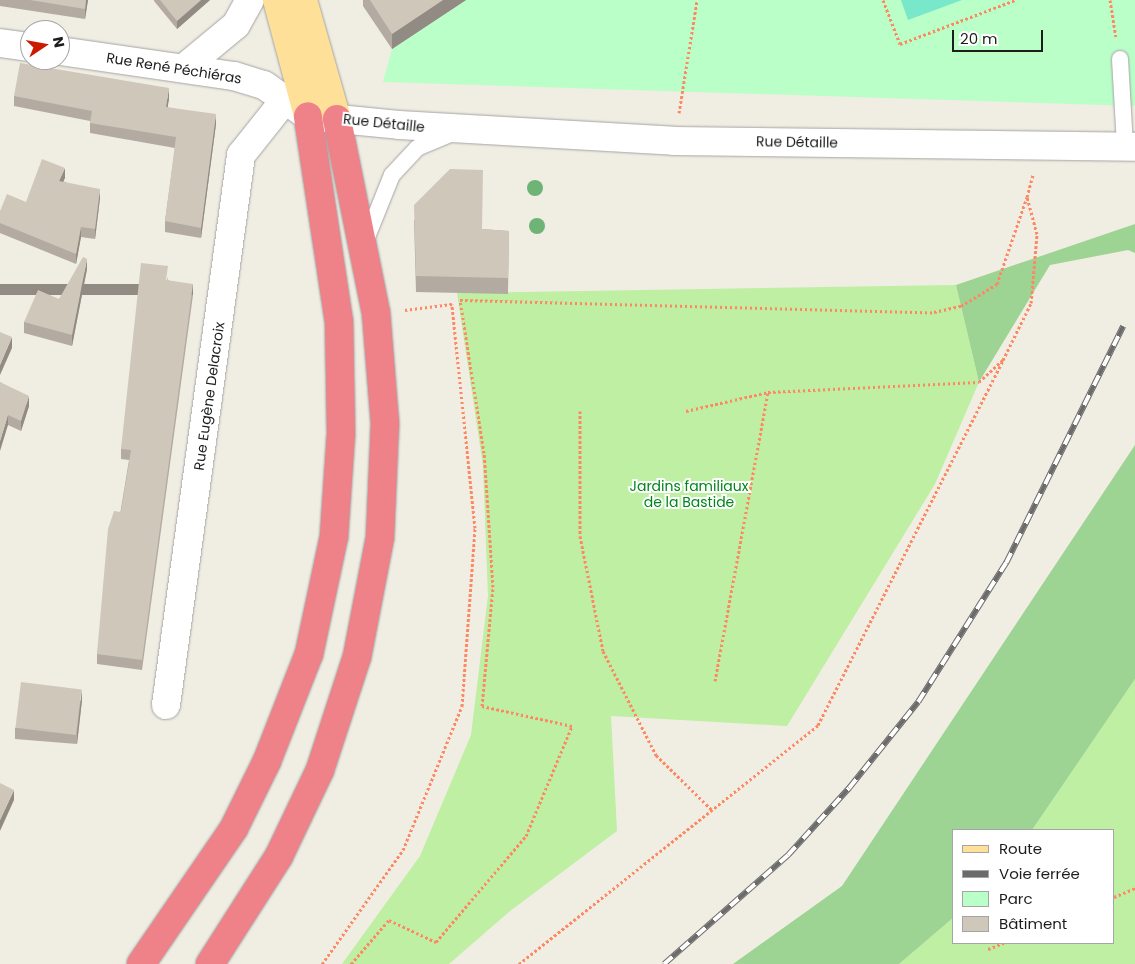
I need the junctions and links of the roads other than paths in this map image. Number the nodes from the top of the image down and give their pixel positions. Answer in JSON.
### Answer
{"nodes":[{"id":1,"x":250,"y":0,"type":"edge"},
{"id":2,"x":277,"y":0,"type":"edge"},
{"id":3,"x":303,"y":0,"type":"edge"},
{"id":4,"x":0,"y":42,"type":"edge"},
{"id":5,"x":20,"y":45,"type":"edge"},
{"id":6,"x":70,"y":52,"type":"edge"},
{"id":7,"x":1120,"y":59,"type":"road end"},
{"id":8,"x":184,"y":68,"type":"junction"},
{"id":9,"x":284,"y":101,"type":"junction"},
{"id":10,"x":308,"y":116,"type":"junction"},
{"id":11,"x":337,"y":119,"type":"junction"},
{"id":12,"x":460,"y":130,"type":"junction"},
{"id":13,"x":1130,"y":147,"type":"edge"},
{"id":14,"x":365,"y":242,"type":"junction"},
{"id":15,"x":166,"y":704,"type":"dead end"},
{"id":16,"x":141,"y":964,"type":"edge"},
{"id":17,"x":210,"y":964,"type":"edge"}],
"edges":[{"from":1,"to":8,"type":"street"},
{"from":2,"to":10,"type":"main road"},
{"from":3,"to":11,"type":"main road"},
{"from":4,"to":5,"type":"street"},
{"from":6,"to":8,"type":"street","name":"Rue René Péchiéras"},
{"from":7,"to":13,"type":"lane"},
{"from":8,"to":9,"type":"street","name":"Rue René Péchiéras"},
{"from":9,"to":10,"type":"street","name":"Rue René Péchiéras"},
{"from":9,"to":15,"type":"street","name":"Rue Eugène Delacroix"},
{"from":10,"to":11,"type":"street","name":"Rue Détaille"},
{"from":10,"to":16,"type":"highway"},
{"from":11,"to":12,"type":"street","name":"Rue Détaille"},
{"from":11,"to":14,"type":"highway"},
{"from":12,"to":13,"type":"street","name":"Rue Détaille"},
{"from":12,"to":14,"type":"lane","name":"Rue Détaille"},
{"from":14,"to":17,"type":"highway"}]}
